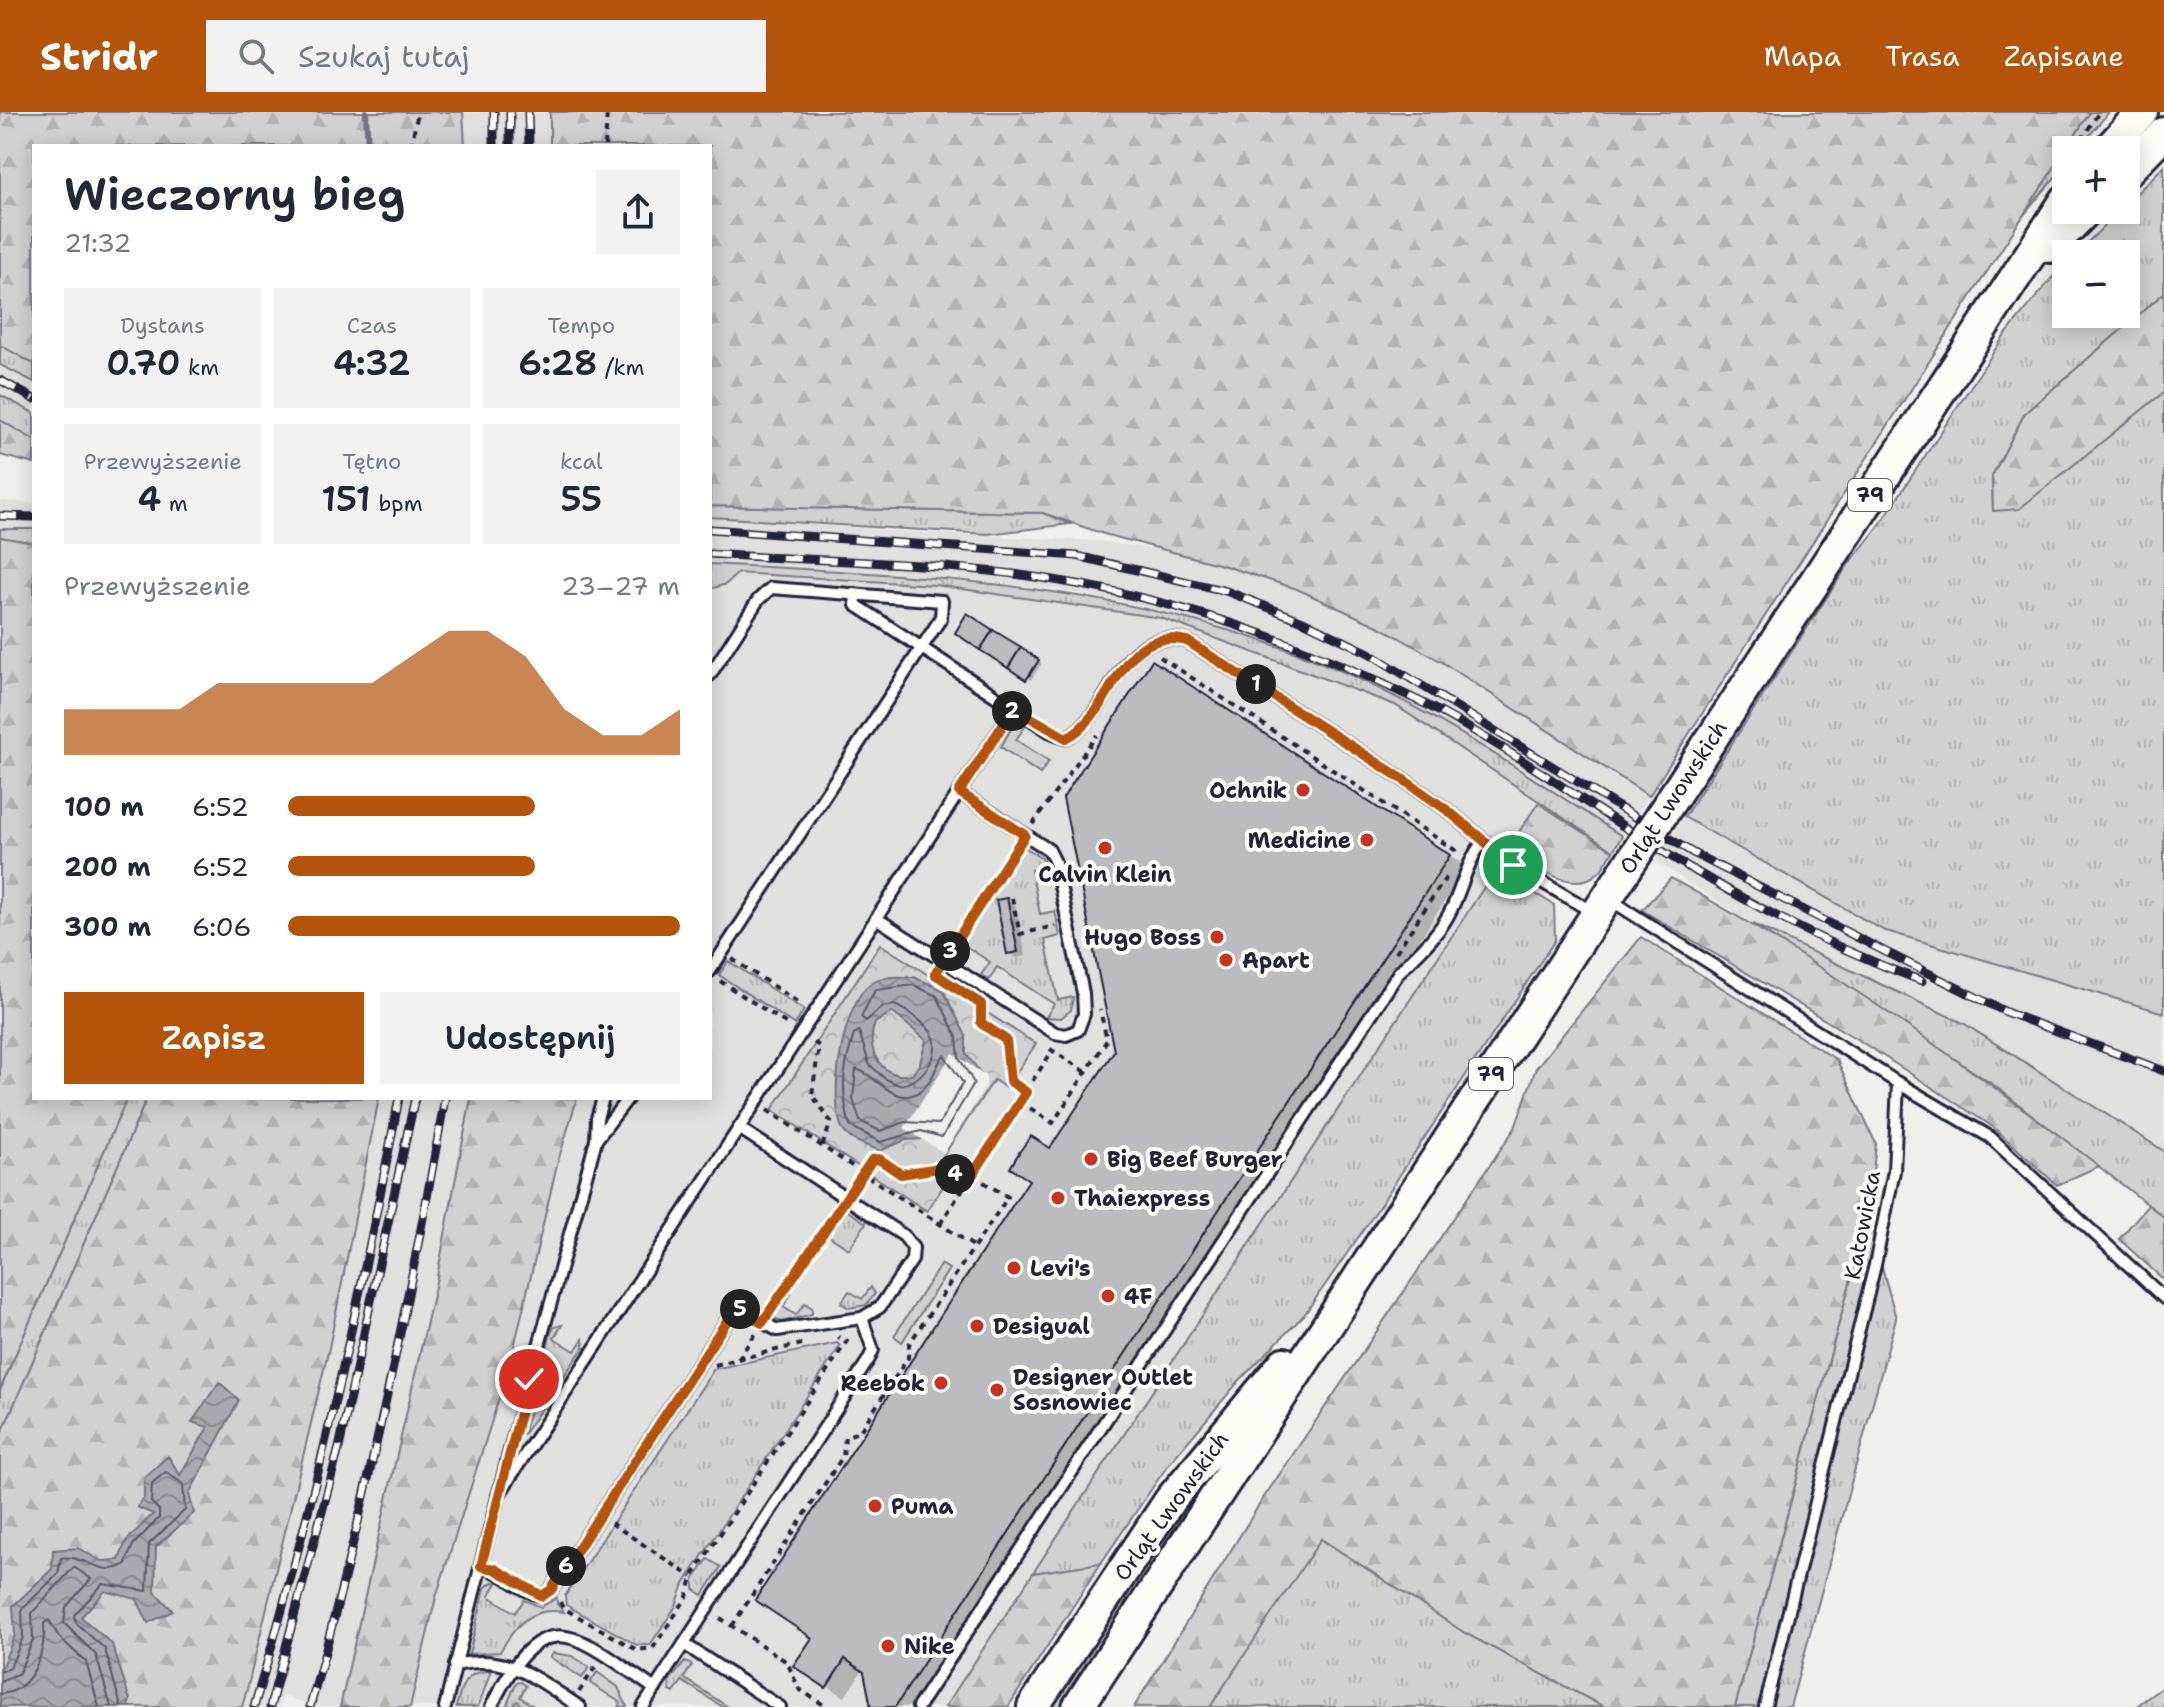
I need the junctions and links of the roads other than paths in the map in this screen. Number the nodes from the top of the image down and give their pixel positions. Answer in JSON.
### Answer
{"nodes":[{"id":1,"x":2142,"y":112,"type":"edge"},
{"id":2,"x":2164,"y":133,"type":"edge"},
{"id":3,"x":2121,"y":136,"type":"edge"},
{"id":4,"x":2140,"y":158,"type":"edge"},
{"id":5,"x":2052,"y":221,"type":"edge"},
{"id":6,"x":2074,"y":224,"type":"edge"},
{"id":7,"x":1989,"y":314,"type":"junction"},
{"id":8,"x":855,"y":594,"type":"junction"},
{"id":9,"x":921,"y":647,"type":"junction"},
{"id":10,"x":712,"y":672,"type":"edge"},
{"id":11,"x":1014,"y":708,"type":"junction"},
{"id":12,"x":959,"y":792,"type":"junction"},
{"id":13,"x":1483,"y":842,"type":"junction"},
{"id":14,"x":1602,"y":906,"type":"junction"},
{"id":15,"x":876,"y":918,"type":"junction"},
{"id":16,"x":712,"y":968,"type":"edge"},
{"id":17,"x":1898,"y":1083,"type":"junction"},
{"id":18,"x":602,"y":1100,"type":"edge"},
{"id":19,"x":626,"y":1100,"type":"edge"},
{"id":20,"x":739,"y":1128,"type":"junction"},
{"id":21,"x":596,"y":1140,"type":"junction"},
{"id":22,"x":1356,"y":1279,"type":"junction"},
{"id":23,"x":2164,"y":1298,"type":"edge"},
{"id":24,"x":862,"y":1318,"type":"junction"},
{"id":25,"x":498,"y":1496,"type":"junction"},
{"id":26,"x":481,"y":1566,"type":"junction"},
{"id":27,"x":684,"y":1644,"type":"junction"},
{"id":28,"x":455,"y":1665,"type":"junction"},
{"id":29,"x":512,"y":1665,"type":"junction"},
{"id":30,"x":655,"y":1689,"type":"junction"},
{"id":31,"x":445,"y":1707,"type":"edge"},
{"id":32,"x":491,"y":1707,"type":"edge"},
{"id":33,"x":580,"y":1707,"type":"edge"},
{"id":34,"x":643,"y":1707,"type":"edge"},
{"id":35,"x":780,"y":1707,"type":"edge"},
{"id":36,"x":918,"y":1707,"type":"edge"},
{"id":37,"x":1033,"y":1707,"type":"edge"},
{"id":38,"x":1078,"y":1707,"type":"edge"},
{"id":39,"x":1765,"y":1707,"type":"edge"}],
"edges":[{"from":1,"to":3,"type":"main road"},
{"from":2,"to":4,"type":"main road"},
{"from":5,"to":7,"type":"main road","number":"79"},
{"from":6,"to":7,"type":"main road","number":"79"},
{"from":7,"to":14,"type":"main road","name":"Orląt Lwowskich","number":"79","bridge":true},
{"from":8,"to":9,"type":"lane"},
{"from":8,"to":9,"type":"lane"},
{"from":8,"to":10,"type":"lane"},
{"from":9,"to":11,"type":"lane"},
{"from":9,"to":16,"type":"lane"},
{"from":11,"to":12,"type":"lane"},
{"from":11,"to":13,"type":"lane"},
{"from":12,"to":15,"type":"lane"},
{"from":12,"to":15,"type":"lane"},
{"from":13,"to":14,"type":"lane"},
{"from":13,"to":36,"type":"lane"},
{"from":14,"to":17,"type":"lane"},
{"from":14,"to":22,"type":"main road","name":"Orląt Lwowskich","number":"79"},
{"from":15,"to":20,"type":"lane"},
{"from":17,"to":23,"type":"lane"},
{"from":17,"to":39,"type":"lane","name":"Katowicka"},
{"from":18,"to":21,"type":"lane"},
{"from":19,"to":21,"type":"lane"},
{"from":20,"to":24,"type":"lane"},
{"from":20,"to":25,"type":"lane"},
{"from":21,"to":25,"type":"lane"},
{"from":22,"to":37,"type":"main road","name":"Orląt Lwowskich","number":"79"},
{"from":22,"to":38,"type":"main road","name":"Orląt Lwowskich","number":"79"},
{"from":24,"to":26,"type":"lane"},
{"from":24,"to":27,"type":"lane"},
{"from":25,"to":26,"type":"lane"},
{"from":26,"to":28,"type":"lane"},
{"from":27,"to":30,"type":"lane"},
{"from":27,"to":35,"type":"lane"},
{"from":28,"to":29,"type":"lane"},
{"from":28,"to":31,"type":"lane"},
{"from":29,"to":30,"type":"lane"},
{"from":29,"to":32,"type":"lane"},
{"from":29,"to":33,"type":"lane"},
{"from":30,"to":34,"type":"lane"}]}
